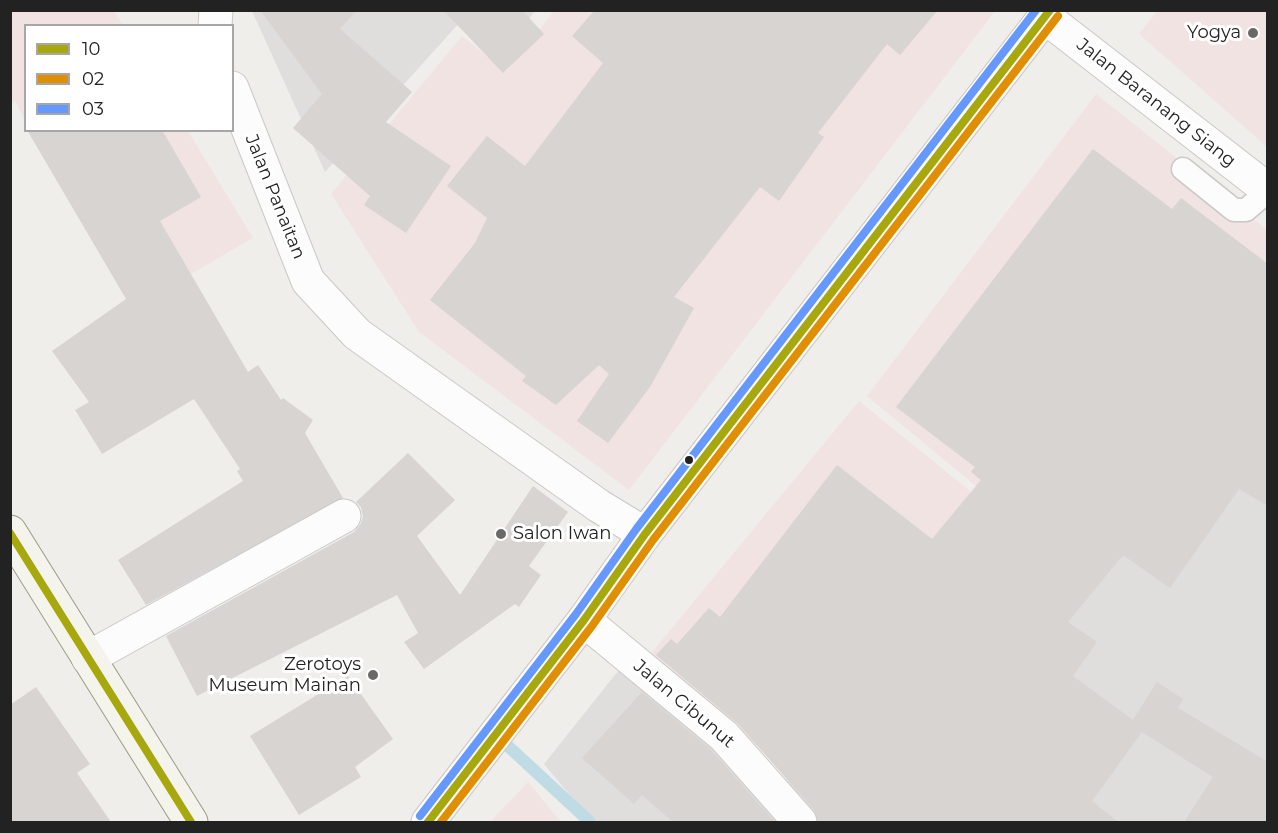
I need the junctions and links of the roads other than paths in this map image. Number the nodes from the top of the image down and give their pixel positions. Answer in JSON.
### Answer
{"nodes":[{"id":1,"x":1047,"y":14,"type":"edge"},
{"id":2,"x":234,"y":93,"type":"edge"},
{"id":3,"x":1183,"y":169,"type":"dead end"},
{"id":4,"x":1268,"y":190,"type":"edge"},
{"id":5,"x":344,"y":516,"type":"dead end"},
{"id":6,"x":10,"y":531,"type":"edge"},
{"id":7,"x":645,"y":534,"type":"junction"},
{"id":8,"x":584,"y":620,"type":"junction"},
{"id":9,"x":88,"y":658,"type":"junction"},
{"id":10,"x":191,"y":822,"type":"edge"},
{"id":11,"x":428,"y":822,"type":"edge"},
{"id":12,"x":800,"y":822,"type":"edge"}],
"edges":[{"from":1,"to":4,"type":"street","name":"Jalan Baranang Siang"},
{"from":1,"to":7,"type":"street"},
{"from":2,"to":7,"type":"street","name":"Jalan Panaitan"},
{"from":3,"to":4,"type":"lane"},
{"from":5,"to":9,"type":"street"},
{"from":6,"to":9,"type":"main road"},
{"from":7,"to":8,"type":"street"},
{"from":8,"to":11,"type":"street"},
{"from":8,"to":12,"type":"street","name":"Jalan Cibunut"},
{"from":9,"to":10,"type":"main road"}]}
